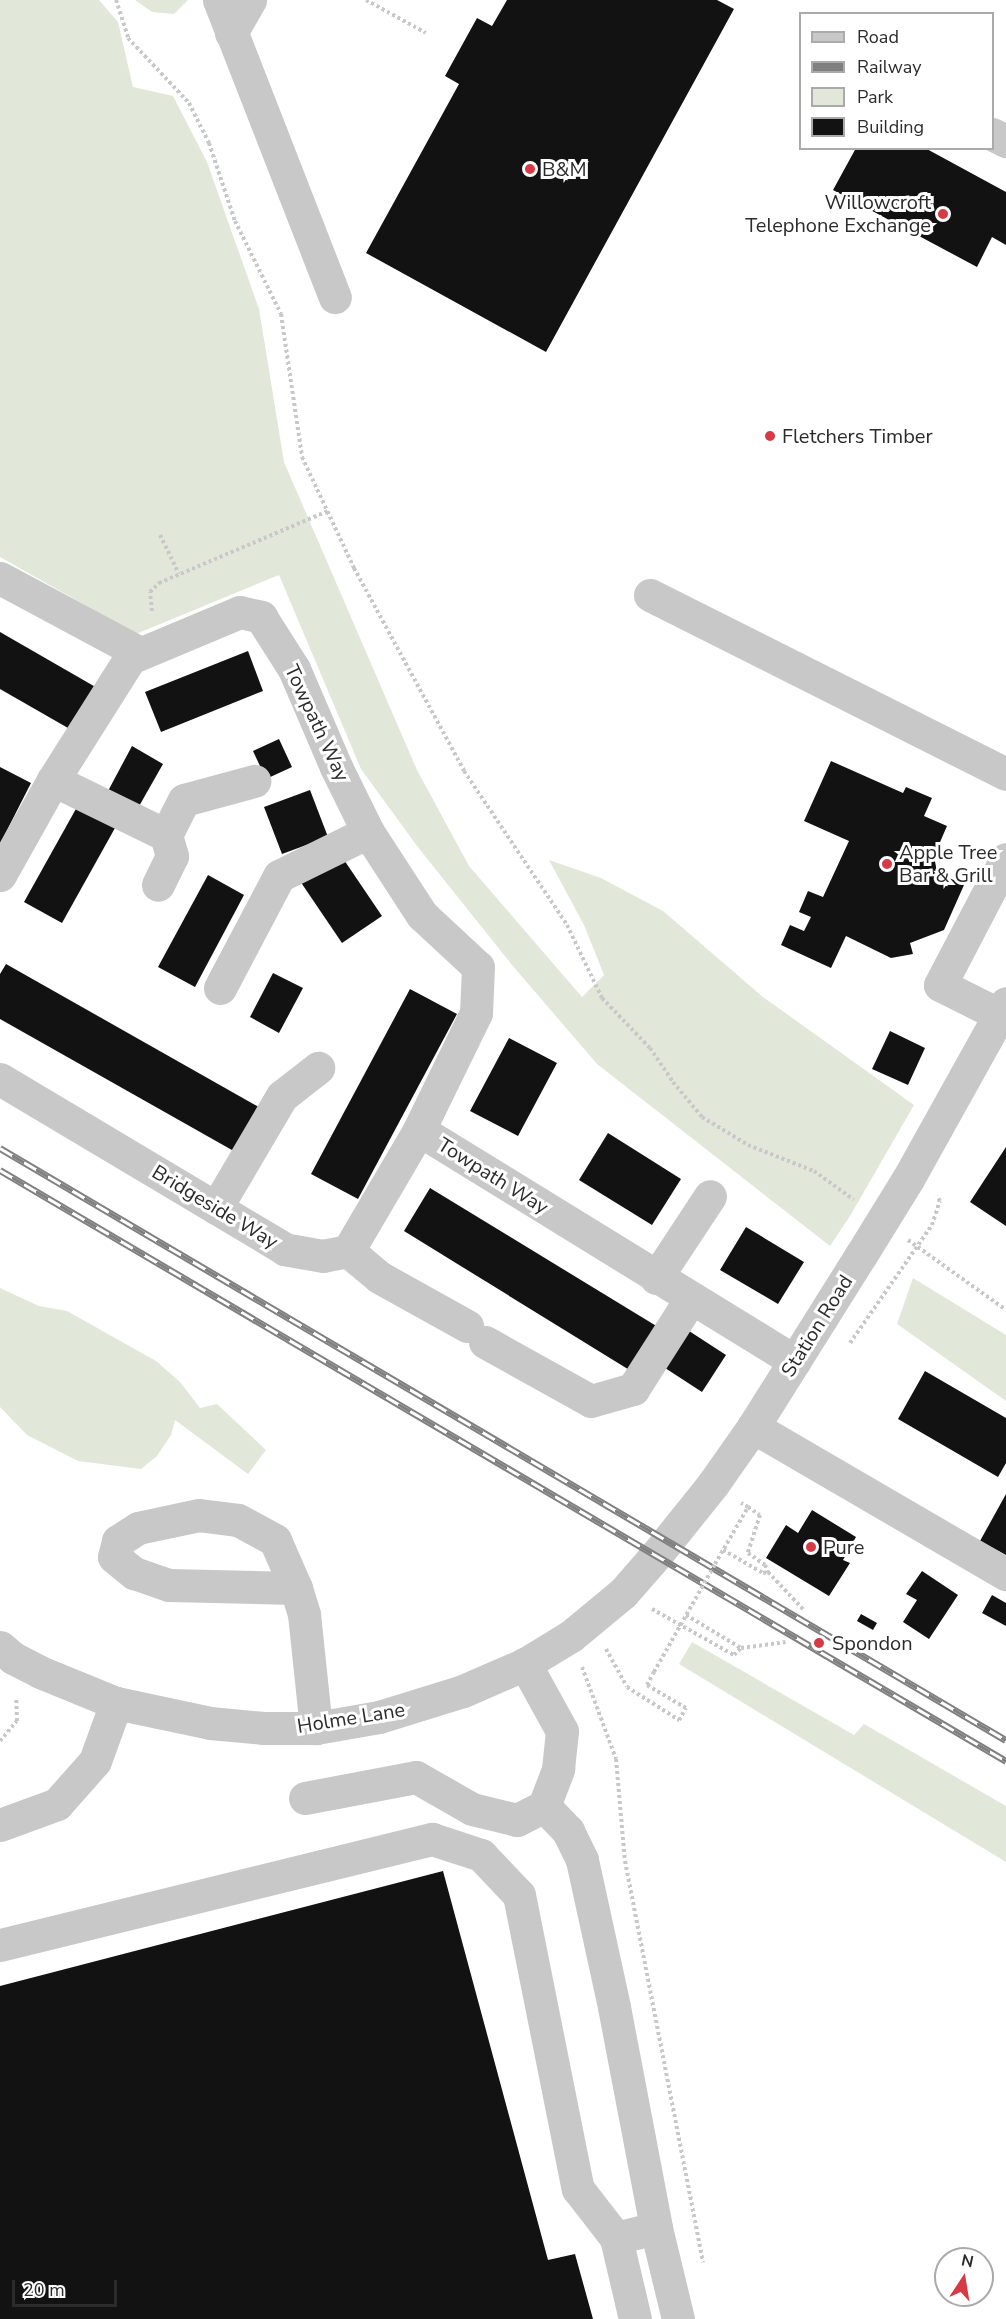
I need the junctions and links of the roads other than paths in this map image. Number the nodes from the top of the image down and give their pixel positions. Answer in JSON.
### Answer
{"nodes":[{"id":1,"x":219,"y":0,"type":"edge"},
{"id":2,"x":250,"y":0,"type":"edge"},
{"id":3,"x":231,"y":33,"type":"junction"},
{"id":4,"x":335,"y":297,"type":"dead end"},
{"id":5,"x":0,"y":578,"type":"edge"},
{"id":6,"x":650,"y":595,"type":"dead end"},
{"id":7,"x":152,"y":648,"type":"junction"},
{"id":8,"x":1006,"y":774,"type":"edge"},
{"id":9,"x":53,"y":780,"type":"junction"},
{"id":10,"x":254,"y":781,"type":"dead end"},
{"id":11,"x":368,"y":832,"type":"junction"},
{"id":12,"x":166,"y":835,"type":"junction"},
{"id":13,"x":1006,"y":859,"type":"edge"},
{"id":14,"x":2,"y":868,"type":"edge"},
{"id":15,"x":158,"y":885,"type":"dead end"},
{"id":16,"x":220,"y":988,"type":"dead end"},
{"id":17,"x":1003,"y":1009,"type":"edge"},
{"id":18,"x":318,"y":1068,"type":"dead end"},
{"id":19,"x":0,"y":1079,"type":"edge"},
{"id":20,"x":419,"y":1130,"type":"junction"},
{"id":21,"x":710,"y":1196,"type":"dead end"},
{"id":22,"x":216,"y":1208,"type":"junction"},
{"id":23,"x":348,"y":1251,"type":"junction"},
{"id":24,"x":656,"y":1278,"type":"junction"},
{"id":25,"x":690,"y":1300,"type":"junction"},
{"id":26,"x":795,"y":1361,"type":"junction"},
{"id":27,"x":753,"y":1427,"type":"junction"},
{"id":28,"x":1006,"y":1574,"type":"edge"},
{"id":29,"x":296,"y":1588,"type":"junction"},
{"id":30,"x":580,"y":1628,"type":"joint"},
{"id":31,"x":4,"y":1659,"type":"edge"},
{"id":32,"x":525,"y":1664,"type":"junction"},
{"id":33,"x":116,"y":1703,"type":"junction"},
{"id":34,"x":316,"y":1728,"type":"junction"},
{"id":35,"x":305,"y":1798,"type":"dead end"},
{"id":36,"x":544,"y":1806,"type":"junction"},
{"id":37,"x":0,"y":1825,"type":"edge"},
{"id":38,"x":0,"y":1945,"type":"edge"},
{"id":39,"x":656,"y":2228,"type":"junction"},
{"id":40,"x":616,"y":2238,"type":"junction"},
{"id":41,"x":635,"y":2319,"type":"edge"},
{"id":42,"x":678,"y":2319,"type":"edge"}],
"edges":[{"from":1,"to":3,"type":"street"},
{"from":2,"to":3,"type":"street"},
{"from":3,"to":4,"type":"street"},
{"from":5,"to":7,"type":"street"},
{"from":6,"to":8,"type":"street"},
{"from":7,"to":9,"type":"street"},
{"from":7,"to":11,"type":"street","name":"Towpath Way"},
{"from":9,"to":12,"type":"street"},
{"from":9,"to":14,"type":"street"},
{"from":10,"to":12,"type":"street"},
{"from":11,"to":16,"type":"street"},
{"from":11,"to":20,"type":"street","name":"Towpath Way"},
{"from":12,"to":15,"type":"street"},
{"from":13,"to":17,"type":"street"},
{"from":17,"to":26,"type":"street","name":"Station Road","bridge":true},
{"from":18,"to":22,"type":"street"},
{"from":19,"to":22,"type":"street","name":"Bridgeside Way"},
{"from":20,"to":23,"type":"street"},
{"from":20,"to":24,"type":"street","name":"Towpath Way"},
{"from":21,"to":24,"type":"street"},
{"from":22,"to":23,"type":"street","name":"Bridgeside Way"},
{"from":23,"to":25,"type":"street"},
{"from":24,"to":25,"type":"street","name":"Towpath Way"},
{"from":25,"to":26,"type":"street","name":"Towpath Way"},
{"from":26,"to":27,"type":"street","name":"Station Road"},
{"from":27,"to":28,"type":"street"},
{"from":27,"to":30,"type":"street","name":"Station Road"},
{"from":29,"to":29,"type":"street"},
{"from":29,"to":34,"type":"street"},
{"from":30,"to":32,"type":"street","name":"Holme Lane"},
{"from":31,"to":33,"type":"street","name":"Holme Lane"},
{"from":32,"to":34,"type":"street","name":"Holme Lane"},
{"from":32,"to":36,"type":"street"},
{"from":33,"to":34,"type":"street","name":"Holme Lane"},
{"from":33,"to":37,"type":"street"},
{"from":35,"to":36,"type":"street"},
{"from":36,"to":39,"type":"street"},
{"from":38,"to":40,"type":"street"},
{"from":39,"to":40,"type":"street"},
{"from":39,"to":42,"type":"street"},
{"from":40,"to":41,"type":"street"}]}
